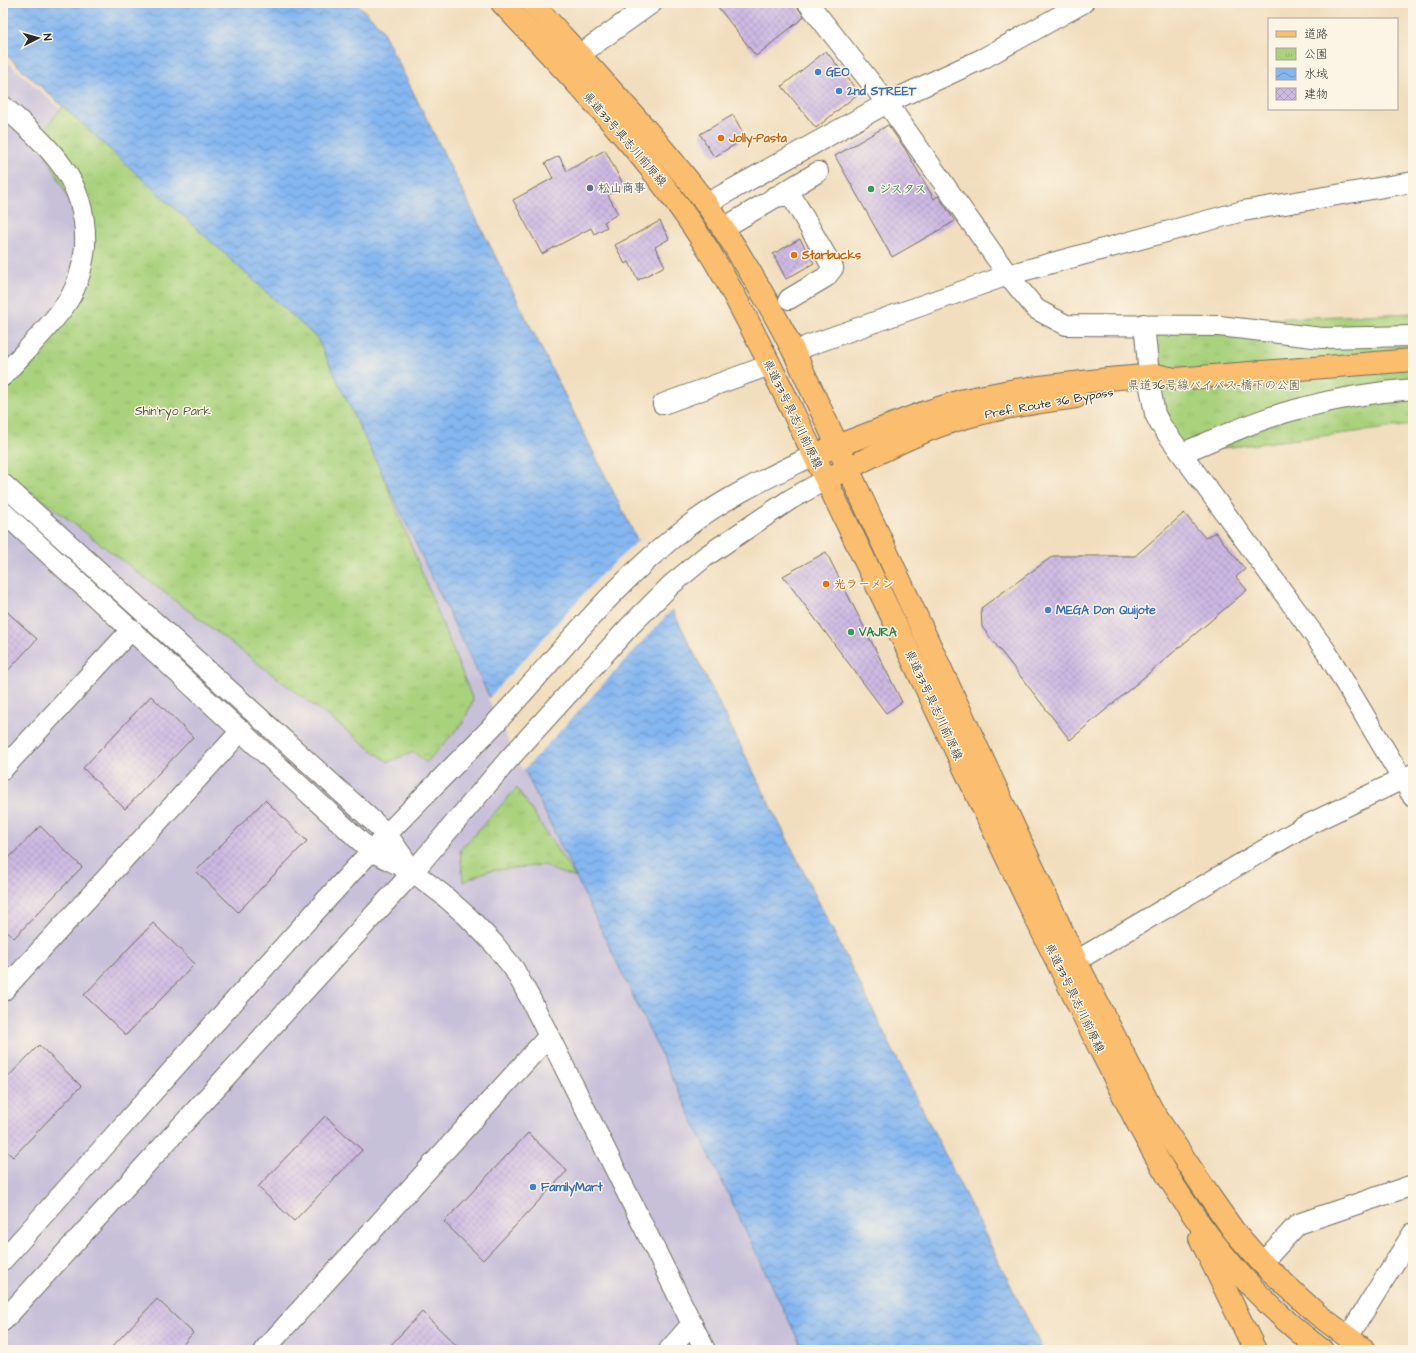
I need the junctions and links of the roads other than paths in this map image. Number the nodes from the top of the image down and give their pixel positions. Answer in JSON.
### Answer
{"nodes":[{"id":1,"x":502,"y":3,"type":"edge"},
{"id":2,"x":532,"y":3,"type":"edge"},
{"id":3,"x":652,"y":3,"type":"edge"},
{"id":4,"x":808,"y":3,"type":"edge"},
{"id":5,"x":1083,"y":3,"type":"edge"},
{"id":6,"x":579,"y":55,"type":"junction"},
{"id":7,"x":887,"y":103,"type":"junction"},
{"id":8,"x":3,"y":106,"type":"edge"},
{"id":9,"x":818,"y":172,"type":"dead end"},
{"id":10,"x":1413,"y":182,"type":"edge"},
{"id":11,"x":774,"y":197,"type":"junction"},
{"id":12,"x":706,"y":204,"type":"junction"},
{"id":13,"x":722,"y":229,"type":"junction"},
{"id":14,"x":1008,"y":275,"type":"junction"},
{"id":15,"x":789,"y":299,"type":"dead end"},
{"id":16,"x":1144,"y":324,"type":"junction"},
{"id":17,"x":1413,"y":336,"type":"edge"},
{"id":18,"x":795,"y":354,"type":"junction"},
{"id":19,"x":1413,"y":360,"type":"edge"},
{"id":20,"x":770,"y":365,"type":"junction"},
{"id":21,"x":3,"y":376,"type":"edge"},
{"id":22,"x":1158,"y":382,"type":"junction"},
{"id":23,"x":1413,"y":389,"type":"edge"},
{"id":24,"x":663,"y":404,"type":"dead end"},
{"id":25,"x":836,"y":445,"type":"junction"},
{"id":26,"x":1182,"y":453,"type":"junction"},
{"id":27,"x":814,"y":455,"type":"junction"},
{"id":28,"x":848,"y":469,"type":"junction"},
{"id":29,"x":825,"y":480,"type":"junction"},
{"id":30,"x":3,"y":484,"type":"edge"},
{"id":31,"x":3,"y":512,"type":"edge"},
{"id":32,"x":132,"y":629,"type":"junction"},
{"id":33,"x":242,"y":730,"type":"junction"},
{"id":34,"x":3,"y":769,"type":"edge"},
{"id":35,"x":1408,"y":776,"type":"edge"},
{"id":36,"x":1413,"y":797,"type":"edge"},
{"id":37,"x":387,"y":834,"type":"junction"},
{"id":38,"x":371,"y":851,"type":"junction"},
{"id":39,"x":413,"y":872,"type":"junction"},
{"id":40,"x":1076,"y":961,"type":"junction"},
{"id":41,"x":3,"y":991,"type":"edge"},
{"id":42,"x":548,"y":1037,"type":"junction"},
{"id":43,"x":1172,"y":1181,"type":"junction"},
{"id":44,"x":1413,"y":1185,"type":"edge"},
{"id":45,"x":1413,"y":1233,"type":"edge"},
{"id":46,"x":3,"y":1260,"type":"edge"},
{"id":47,"x":1262,"y":1263,"type":"junction"},
{"id":48,"x":3,"y":1321,"type":"edge"},
{"id":49,"x":692,"y":1324,"type":"junction"},
{"id":50,"x":1344,"y":1344,"type":"edge"},
{"id":51,"x":264,"y":1350,"type":"edge"},
{"id":52,"x":669,"y":1350,"type":"edge"},
{"id":53,"x":705,"y":1350,"type":"edge"},
{"id":54,"x":1255,"y":1350,"type":"edge"},
{"id":55,"x":1322,"y":1350,"type":"edge"},
{"id":56,"x":1365,"y":1350,"type":"edge"}],
"edges":[{"from":1,"to":20,"type":"main road","name":"県道33号具志川前原線"},
{"from":2,"to":6,"type":"main road","name":"県道33号具志川前原線"},
{"from":3,"to":6,"type":"street"},
{"from":4,"to":7,"type":"street"},
{"from":5,"to":7,"type":"street"},
{"from":6,"to":12,"type":"main road","name":"県道33号具志川前原線"},
{"from":7,"to":12,"type":"street"},
{"from":7,"to":14,"type":"street"},
{"from":8,"to":21,"type":"street"},
{"from":9,"to":11,"type":"street"},
{"from":10,"to":14,"type":"street"},
{"from":11,"to":13,"type":"street"},
{"from":11,"to":15,"type":"street"},
{"from":12,"to":13,"type":"main road","name":"県道33号具志川前原線"},
{"from":13,"to":18,"type":"main road","name":"県道33号具志川前原線"},
{"from":14,"to":16,"type":"street"},
{"from":14,"to":18,"type":"street"},
{"from":16,"to":17,"type":"street"},
{"from":16,"to":22,"type":"street"},
{"from":18,"to":25,"type":"main road","name":"県道33号具志川前原線"},
{"from":19,"to":22,"type":"main road"},
{"from":20,"to":24,"type":"street"},
{"from":20,"to":27,"type":"main road","name":"県道33号具志川前原線"},
{"from":22,"to":25,"type":"main road"},
{"from":22,"to":26,"type":"street"},
{"from":22,"to":28,"type":"main road","name":"Pref. Route 36 Bypass"},
{"from":23,"to":26,"type":"street"},
{"from":25,"to":27,"type":"main road"},
{"from":25,"to":28,"type":"main road","name":"県道33号具志川前原線"},
{"from":26,"to":35,"type":"street"},
{"from":27,"to":29,"type":"main road","name":"県道33号具志川前原線"},
{"from":27,"to":37,"type":"street"},
{"from":28,"to":29,"type":"main road","name":"Pref. Route 36 Bypass"},
{"from":28,"to":40,"type":"main road","name":"県道33号具志川前原線"},
{"from":29,"to":39,"type":"street"},
{"from":29,"to":43,"type":"main road","name":"県道33号具志川前原線"},
{"from":30,"to":37,"type":"street"},
{"from":31,"to":32,"type":"street"},
{"from":32,"to":33,"type":"street"},
{"from":32,"to":34,"type":"street"},
{"from":33,"to":38,"type":"street"},
{"from":33,"to":41,"type":"street"},
{"from":35,"to":36,"type":"street"},
{"from":35,"to":40,"type":"street"},
{"from":37,"to":38,"type":"street"},
{"from":37,"to":39,"type":"street"},
{"from":38,"to":39,"type":"street"},
{"from":38,"to":46,"type":"street"},
{"from":39,"to":42,"type":"street"},
{"from":39,"to":48,"type":"street"},
{"from":40,"to":47,"type":"main road","name":"県道33号具志川前原線"},
{"from":42,"to":49,"type":"street"},
{"from":42,"to":51,"type":"street"},
{"from":43,"to":54,"type":"main road"},
{"from":43,"to":55,"type":"main road","name":"県道33号具志川前原線"},
{"from":44,"to":47,"type":"street"},
{"from":45,"to":50,"type":"street"},
{"from":47,"to":50,"type":"main road","name":"県道33号具志川前原線"},
{"from":49,"to":52,"type":"street"},
{"from":49,"to":53,"type":"street"},
{"from":50,"to":56,"type":"main road","name":"県道33号具志川前原線"}]}
